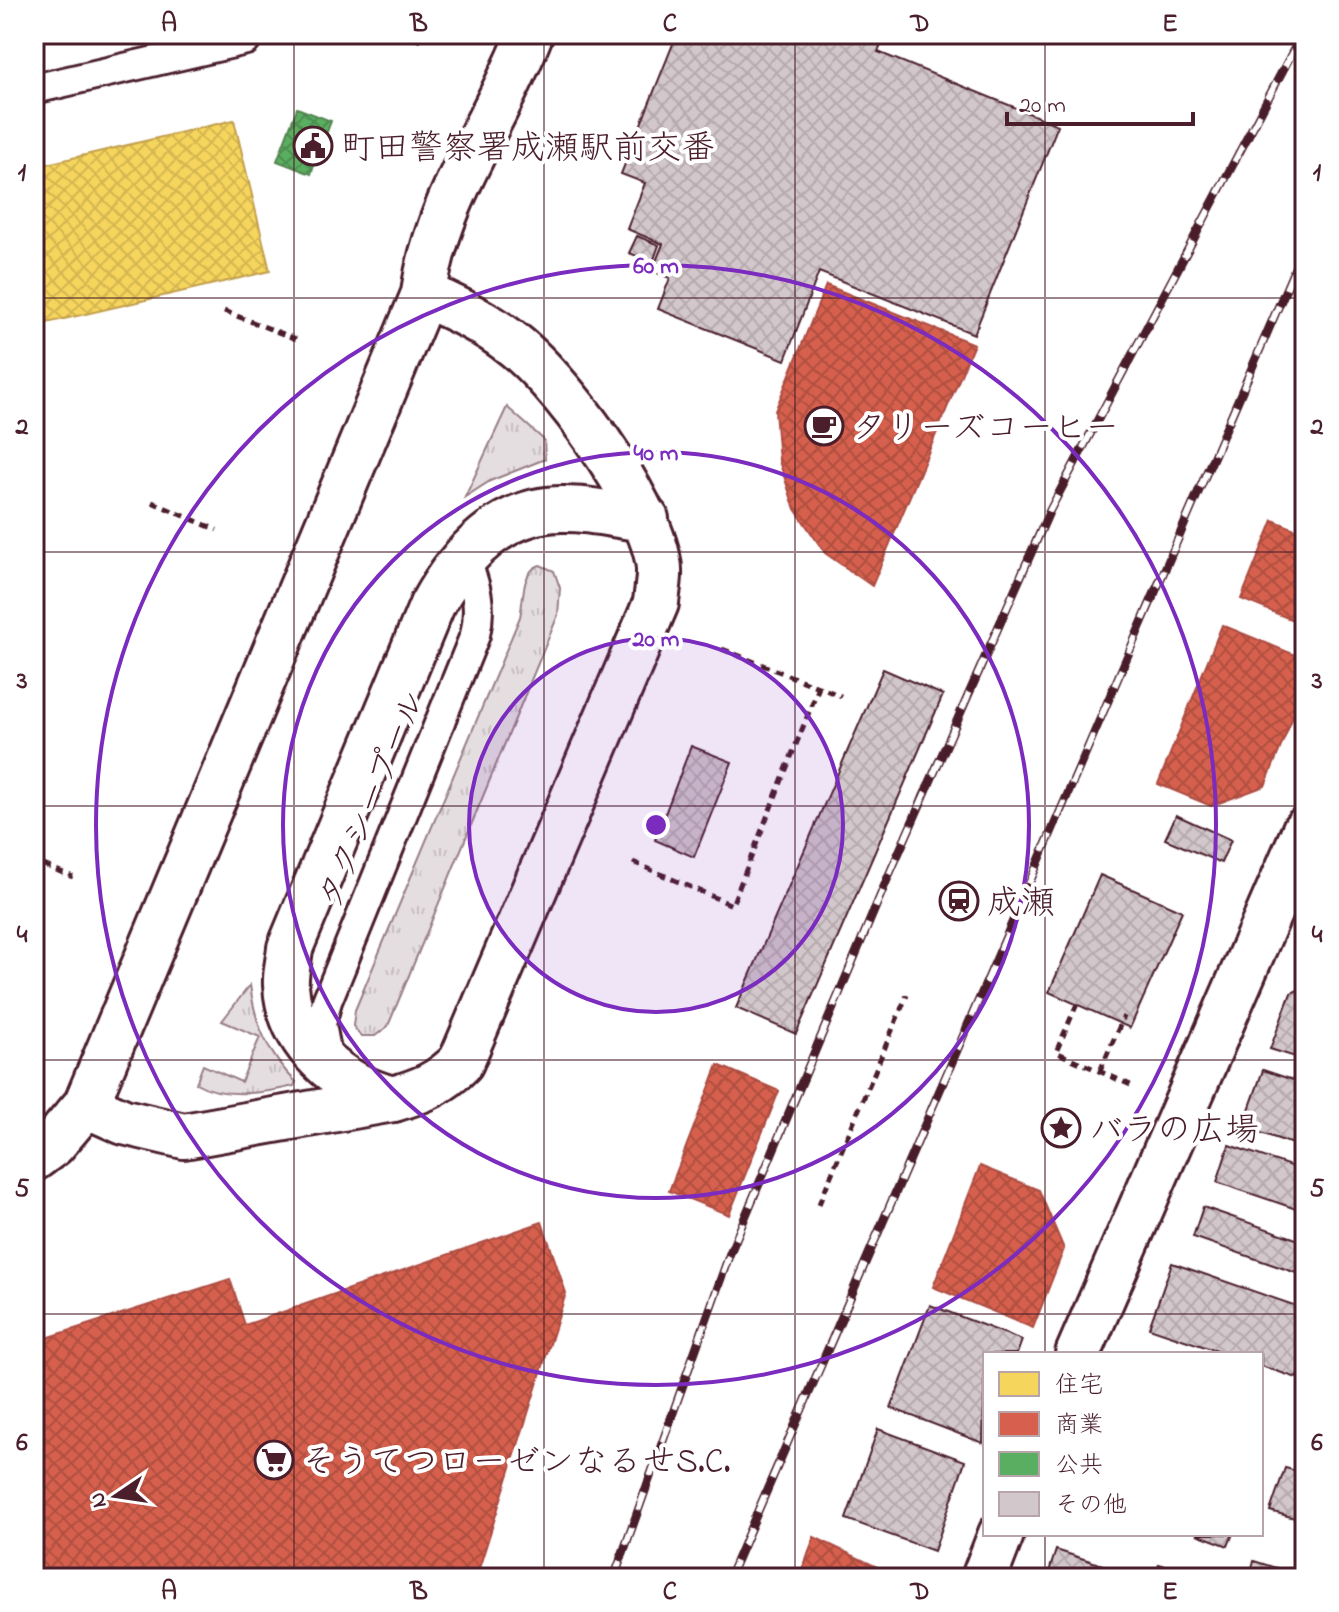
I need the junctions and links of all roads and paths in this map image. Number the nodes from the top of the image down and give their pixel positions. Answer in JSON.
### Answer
{"nodes":[{"id":1,"x":401,"y":34,"type":"edge"},
{"id":2,"x":530,"y":34,"type":"edge"},
{"id":3,"x":246,"y":40,"type":"dead end"},
{"id":4,"x":420,"y":40,"type":"dead end"},
{"id":5,"x":34,"y":89,"type":"edge"},
{"id":6,"x":424,"y":294,"type":"junction"},
{"id":7,"x":224,"y":311,"type":"dead end"},
{"id":8,"x":296,"y":339,"type":"dead end"},
{"id":9,"x":152,"y":502,"type":"dead end"},
{"id":10,"x":646,"y":519,"type":"junction"},
{"id":11,"x":217,"y":530,"type":"dead end"},
{"id":12,"x":722,"y":649,"type":"dead end"},
{"id":13,"x":819,"y":687,"type":"junction"},
{"id":14,"x":841,"y":696,"type":"dead end"},
{"id":15,"x":1305,"y":830,"type":"edge"},
{"id":16,"x":34,"y":840,"type":"edge"},
{"id":17,"x":633,"y":862,"type":"dead end"},
{"id":18,"x":73,"y":877,"type":"dead end"},
{"id":19,"x":1292,"y":892,"type":"edge"},
{"id":20,"x":907,"y":995,"type":"dead end"},
{"id":21,"x":1077,"y":1004,"type":"dead end"},
{"id":22,"x":1124,"y":1016,"type":"dead end"},
{"id":23,"x":1100,"y":1071,"type":"junction"},
{"id":24,"x":1143,"y":1090,"type":"dead end"},
{"id":25,"x":393,"y":1099,"type":"junction"},
{"id":26,"x":86,"y":1105,"type":"junction"},
{"id":27,"x":34,"y":1158,"type":"edge"},
{"id":28,"x":819,"y":1204,"type":"dead end"},
{"id":29,"x":1079,"y":1352,"type":"edge"},
{"id":30,"x":1000,"y":1536,"type":"edge"},
{"id":31,"x":984,"y":1578,"type":"edge"}],
"edges":[{"from":1,"to":4,"type":"path"},
{"from":2,"to":6,"type":"street"},
{"from":3,"to":5,"type":"lane"},
{"from":6,"to":10,"type":"street"},
{"from":6,"to":26,"type":"street"},
{"from":7,"to":8,"type":"path"},
{"from":9,"to":11,"type":"path"},
{"from":10,"to":25,"type":"street"},
{"from":10,"to":25,"type":"street"},
{"from":12,"to":13,"type":"path"},
{"from":13,"to":14,"type":"path"},
{"from":13,"to":17,"type":"path"},
{"from":15,"to":19,"type":"street"},
{"from":16,"to":18,"type":"path"},
{"from":19,"to":29,"type":"street"},
{"from":20,"to":28,"type":"path"},
{"from":21,"to":23,"type":"path"},
{"from":22,"to":23,"type":"path"},
{"from":23,"to":24,"type":"path"},
{"from":25,"to":26,"type":"street"},
{"from":26,"to":27,"type":"street"},
{"from":30,"to":31,"type":"street"}]}
